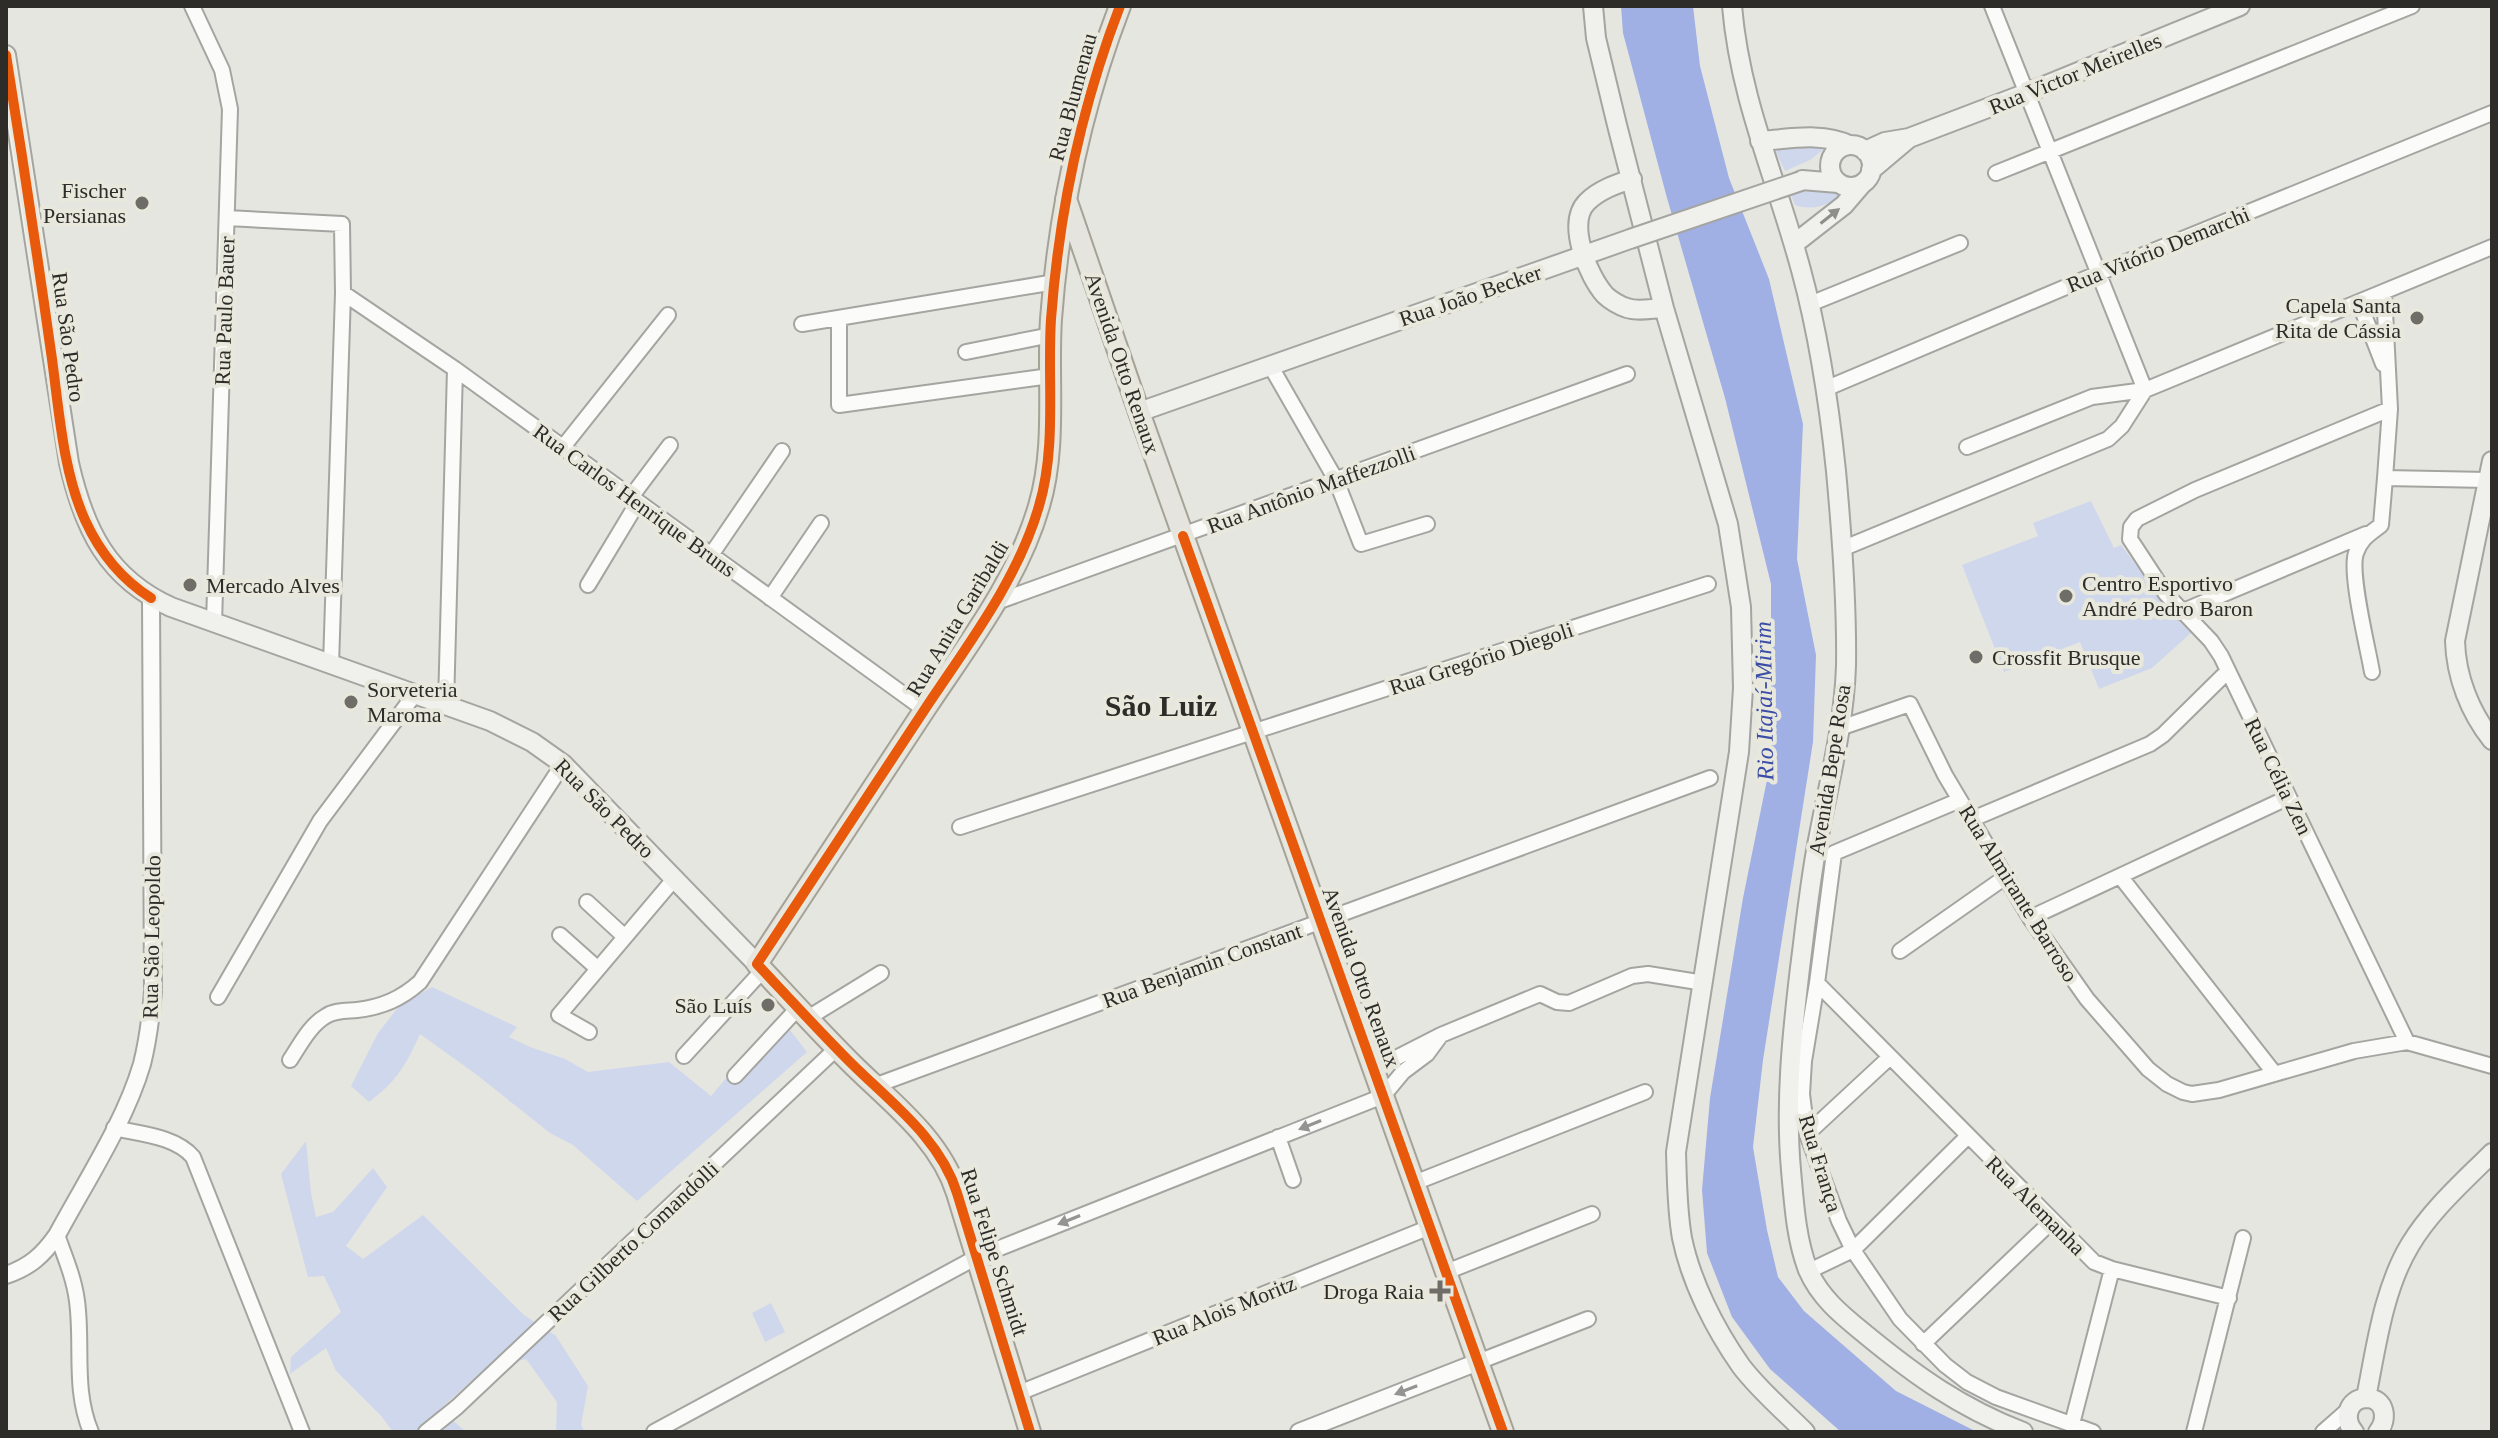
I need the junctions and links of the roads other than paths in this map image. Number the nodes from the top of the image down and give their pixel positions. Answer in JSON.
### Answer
{"nodes":[{"id":1,"x":192,"y":6,"type":"edge"},
{"id":2,"x":1120,"y":6,"type":"edge"},
{"id":3,"x":1593,"y":6,"type":"edge"},
{"id":4,"x":1732,"y":6,"type":"edge"},
{"id":5,"x":1992,"y":6,"type":"edge"},
{"id":6,"x":2240,"y":6,"type":"edge"},
{"id":7,"x":2412,"y":6,"type":"edge"},
{"id":8,"x":6,"y":55,"type":"edge"},
{"id":9,"x":2027,"y":93,"type":"junction"},
{"id":10,"x":2492,"y":113,"type":"edge"},
{"id":11,"x":1909,"y":138,"type":"junction"},
{"id":12,"x":1760,"y":141,"type":"junction"},
{"id":13,"x":1857,"y":148,"type":"junction"},
{"id":14,"x":2050,"y":151,"type":"junction"},
{"id":15,"x":1830,"y":162,"type":"junction"},
{"id":16,"x":1996,"y":173,"type":"dead end"},
{"id":17,"x":1867,"y":177,"type":"junction"},
{"id":18,"x":1632,"y":179,"type":"junction"},
{"id":19,"x":1802,"y":180,"type":"junction"},
{"id":20,"x":1838,"y":183,"type":"junction"},
{"id":21,"x":1066,"y":199,"type":"junction"},
{"id":22,"x":227,"y":218,"type":"junction"},
{"id":23,"x":1960,"y":243,"type":"dead end"},
{"id":24,"x":1794,"y":244,"type":"junction"},
{"id":25,"x":1083,"y":247,"type":"junction"},
{"id":26,"x":2492,"y":247,"type":"edge"},
{"id":27,"x":1058,"y":255,"type":"junction"},
{"id":28,"x":1584,"y":255,"type":"junction"},
{"id":29,"x":2099,"y":273,"type":"junction"},
{"id":30,"x":1055,"y":282,"type":"junction"},
{"id":31,"x":2384,"y":292,"type":"junction"},
{"id":32,"x":343,"y":293,"type":"junction"},
{"id":33,"x":2359,"y":302,"type":"junction"},
{"id":34,"x":1810,"y":304,"type":"junction"},
{"id":35,"x":1664,"y":308,"type":"junction"},
{"id":36,"x":668,"y":315,"type":"dead end"},
{"id":37,"x":839,"y":319,"type":"junction"},
{"id":38,"x":802,"y":324,"type":"dead end"},
{"id":39,"x":1051,"y":335,"type":"junction"},
{"id":40,"x":966,"y":352,"type":"dead end"},
{"id":41,"x":1270,"y":365,"type":"junction"},
{"id":42,"x":455,"y":369,"type":"junction"},
{"id":43,"x":1627,"y":374,"type":"dead end"},
{"id":44,"x":2388,"y":375,"type":"junction"},
{"id":45,"x":1050,"y":376,"type":"junction"},
{"id":46,"x":1825,"y":389,"type":"junction"},
{"id":47,"x":2145,"y":390,"type":"junction"},
{"id":48,"x":2390,"y":409,"type":"junction"},
{"id":49,"x":1139,"y":412,"type":"junction"},
{"id":50,"x":670,"y":445,"type":"dead end"},
{"id":51,"x":563,"y":447,"type":"junction"},
{"id":52,"x":1967,"y":447,"type":"dead end"},
{"id":53,"x":782,"y":451,"type":"dead end"},
{"id":54,"x":2492,"y":461,"type":"edge"},
{"id":55,"x":2385,"y":478,"type":"junction"},
{"id":56,"x":1336,"y":480,"type":"junction"},
{"id":57,"x":2488,"y":480,"type":"junction"},
{"id":58,"x":634,"y":499,"type":"junction"},
{"id":59,"x":821,"y":523,"type":"dead end"},
{"id":60,"x":1427,"y":524,"type":"dead end"},
{"id":61,"x":2366,"y":534,"type":"junction"},
{"id":62,"x":1183,"y":536,"type":"junction"},
{"id":63,"x":1844,"y":548,"type":"junction"},
{"id":64,"x":711,"y":555,"type":"junction"},
{"id":65,"x":1708,"y":584,"type":"dead end"},
{"id":66,"x":588,"y":585,"type":"dead end"},
{"id":67,"x":151,"y":598,"type":"junction"},
{"id":68,"x":770,"y":598,"type":"junction"},
{"id":69,"x":994,"y":604,"type":"junction"},
{"id":70,"x":2181,"y":612,"type":"junction"},
{"id":71,"x":214,"y":623,"type":"junction"},
{"id":72,"x":331,"y":665,"type":"junction"},
{"id":73,"x":2228,"y":671,"type":"junction"},
{"id":74,"x":2372,"y":672,"type":"dead end"},
{"id":75,"x":415,"y":694,"type":"junction"},
{"id":76,"x":446,"y":705,"type":"junction"},
{"id":77,"x":925,"y":710,"type":"junction"},
{"id":78,"x":1840,"y":728,"type":"junction"},
{"id":79,"x":1254,"y":732,"type":"junction"},
{"id":80,"x":2492,"y":740,"type":"edge"},
{"id":81,"x":563,"y":764,"type":"junction"},
{"id":82,"x":1710,"y":778,"type":"dead end"},
{"id":83,"x":2289,"y":797,"type":"junction"},
{"id":84,"x":1960,"y":800,"type":"junction"},
{"id":85,"x":1970,"y":820,"type":"junction"},
{"id":86,"x":960,"y":827,"type":"dead end"},
{"id":87,"x":2120,"y":876,"type":"junction"},
{"id":88,"x":675,"y":878,"type":"junction"},
{"id":89,"x":2004,"y":878,"type":"junction"},
{"id":90,"x":587,"y":902,"type":"dead end"},
{"id":91,"x":2030,"y":918,"type":"junction"},
{"id":92,"x":1321,"y":921,"type":"junction"},
{"id":93,"x":560,"y":935,"type":"dead end"},
{"id":94,"x":625,"y":937,"type":"junction"},
{"id":95,"x":1900,"y":951,"type":"dead end"},
{"id":96,"x":760,"y":967,"type":"junction"},
{"id":97,"x":598,"y":969,"type":"junction"},
{"id":98,"x":881,"y":973,"type":"dead end"},
{"id":99,"x":1704,"y":983,"type":"junction"},
{"id":100,"x":1817,"y":983,"type":"junction"},
{"id":101,"x":218,"y":997,"type":"dead end"},
{"id":102,"x":803,"y":1013,"type":"junction"},
{"id":103,"x":589,"y":1032,"type":"dead end"},
{"id":104,"x":1441,"y":1035,"type":"junction"},
{"id":105,"x":2407,"y":1042,"type":"junction"},
{"id":106,"x":837,"y":1048,"type":"junction"},
{"id":107,"x":684,"y":1056,"type":"dead end"},
{"id":108,"x":1890,"y":1057,"type":"junction"},
{"id":109,"x":290,"y":1060,"type":"dead end"},
{"id":110,"x":1371,"y":1061,"type":"junction"},
{"id":111,"x":2492,"y":1066,"type":"edge"},
{"id":112,"x":2275,"y":1074,"type":"junction"},
{"id":113,"x":735,"y":1076,"type":"dead end"},
{"id":114,"x":874,"y":1086,"type":"junction"},
{"id":115,"x":1645,"y":1092,"type":"dead end"},
{"id":116,"x":1383,"y":1096,"type":"junction"},
{"id":117,"x":114,"y":1128,"type":"junction"},
{"id":118,"x":1807,"y":1134,"type":"junction"},
{"id":119,"x":1968,"y":1136,"type":"junction"},
{"id":120,"x":1278,"y":1137,"type":"junction"},
{"id":121,"x":2492,"y":1153,"type":"edge"},
{"id":122,"x":1293,"y":1180,"type":"dead end"},
{"id":123,"x":1414,"y":1183,"type":"junction"},
{"id":124,"x":1592,"y":1214,"type":"dead end"},
{"id":125,"x":2052,"y":1221,"type":"junction"},
{"id":126,"x":1430,"y":1227,"type":"junction"},
{"id":127,"x":57,"y":1235,"type":"junction"},
{"id":128,"x":2243,"y":1238,"type":"dead end"},
{"id":129,"x":1853,"y":1250,"type":"junction"},
{"id":130,"x":977,"y":1257,"type":"junction"},
{"id":131,"x":2112,"y":1269,"type":"junction"},
{"id":132,"x":1809,"y":1271,"type":"junction"},
{"id":133,"x":1446,"y":1272,"type":"junction"},
{"id":134,"x":6,"y":1275,"type":"edge"},
{"id":135,"x":2229,"y":1298,"type":"junction"},
{"id":136,"x":1588,"y":1319,"type":"dead end"},
{"id":137,"x":1923,"y":1344,"type":"junction"},
{"id":138,"x":1478,"y":1362,"type":"junction"},
{"id":139,"x":1019,"y":1393,"type":"junction"},
{"id":140,"x":2366,"y":1398,"type":"junction"},
{"id":141,"x":2348,"y":1410,"type":"junction"},
{"id":142,"x":2072,"y":1424,"type":"junction"},
{"id":143,"x":2382,"y":1431,"type":"edge"},
{"id":144,"x":91,"y":1432,"type":"edge"},
{"id":145,"x":301,"y":1432,"type":"edge"},
{"id":146,"x":426,"y":1432,"type":"edge"},
{"id":147,"x":654,"y":1432,"type":"edge"},
{"id":148,"x":1030,"y":1432,"type":"edge"},
{"id":149,"x":1299,"y":1432,"type":"edge"},
{"id":150,"x":1503,"y":1432,"type":"edge"},
{"id":151,"x":1805,"y":1432,"type":"edge"},
{"id":152,"x":2023,"y":1432,"type":"edge"},
{"id":153,"x":2093,"y":1432,"type":"edge"},
{"id":154,"x":2194,"y":1432,"type":"edge"},
{"id":155,"x":2323,"y":1432,"type":"edge"},
{"id":156,"x":2352,"y":1432,"type":"edge"}],
"edges":[{"from":1,"to":22,"type":"street","name":"Rua Paulo Bauer"},
{"from":2,"to":21,"type":"main road","name":"Rua Blumenau"},
{"from":3,"to":18,"type":"main road"},
{"from":4,"to":12,"type":"main road","name":"Avenida Bepe Rosa"},
{"from":5,"to":9,"type":"street"},
{"from":6,"to":9,"type":"main road","name":"Rua Victor Meirelles"},
{"from":7,"to":14,"type":"street"},
{"from":8,"to":67,"type":"main road","name":"Rua São Pedro"},
{"from":9,"to":11,"type":"main road","name":"Rua Victor Meirelles"},
{"from":9,"to":14,"type":"street"},
{"from":10,"to":29,"type":"street","name":"Rua Vitório Demarchi"},
{"from":11,"to":13,"type":"main road","name":"Rua Victor Meirelles"},
{"from":11,"to":17,"type":"main road","name":"Rua Victor Meirelles"},
{"from":12,"to":13,"type":"main road"},
{"from":12,"to":24,"type":"main road","name":"Avenida Bepe Rosa"},
{"from":13,"to":15,"type":"main road"},
{"from":13,"to":17,"type":"main road"},
{"from":14,"to":16,"type":"street"},
{"from":14,"to":29,"type":"street"},
{"from":15,"to":19,"type":"main road","name":"Rua João Becker"},
{"from":15,"to":20,"type":"main road"},
{"from":17,"to":20,"type":"main road"},
{"from":24,"to":17,"type":"main road","name":"Rua Victor Meirelles","one_way":true},
{"from":18,"to":28,"type":"main road"},
{"from":18,"to":35,"type":"main road"},
{"from":19,"to":20,"type":"main road","name":"Rua João Becker"},
{"from":19,"to":28,"type":"main road","name":"Rua João Becker","bridge":true},
{"from":21,"to":25,"type":"main road","name":"Avenida Otto Renaux"},
{"from":21,"to":27,"type":"main road","name":"Rua Anita Garibaldi"},
{"from":22,"to":32,"type":"street"},
{"from":22,"to":71,"type":"street","name":"Rua Paulo Bauer"},
{"from":23,"to":34,"type":"street"},
{"from":24,"to":34,"type":"main road","name":"Avenida Bepe Rosa"},
{"from":25,"to":27,"type":"main road"},
{"from":25,"to":49,"type":"main road","name":"Avenida Otto Renaux"},
{"from":26,"to":31,"type":"street"},
{"from":27,"to":30,"type":"main road","name":"Rua Anita Garibaldi"},
{"from":28,"to":35,"type":"main road"},
{"from":28,"to":41,"type":"main road","name":"Rua João Becker"},
{"from":29,"to":46,"type":"street","name":"Rua Vitório Demarchi"},
{"from":29,"to":47,"type":"street"},
{"from":30,"to":37,"type":"street"},
{"from":30,"to":39,"type":"main road","name":"Rua Anita Garibaldi"},
{"from":31,"to":33,"type":"street"},
{"from":31,"to":44,"type":"street"},
{"from":32,"to":42,"type":"street","name":"Rua Carlos Henrique Bruns"},
{"from":32,"to":72,"type":"street"},
{"from":33,"to":44,"type":"street"},
{"from":33,"to":47,"type":"street"},
{"from":34,"to":46,"type":"main road","name":"Avenida Bepe Rosa"},
{"from":35,"to":99,"type":"main road"},
{"from":36,"to":51,"type":"street"},
{"from":37,"to":38,"type":"street"},
{"from":37,"to":45,"type":"street"},
{"from":39,"to":40,"type":"street"},
{"from":39,"to":45,"type":"main road","name":"Rua Anita Garibaldi"},
{"from":41,"to":49,"type":"main road","name":"Rua João Becker"},
{"from":41,"to":56,"type":"street"},
{"from":42,"to":51,"type":"street","name":"Rua Carlos Henrique Bruns"},
{"from":42,"to":76,"type":"street"},
{"from":43,"to":56,"type":"street","name":"Rua Antônio Maffezzolli"},
{"from":44,"to":48,"type":"street"},
{"from":45,"to":69,"type":"main road","name":"Rua Anita Garibaldi"},
{"from":46,"to":63,"type":"main road","name":"Avenida Bepe Rosa"},
{"from":47,"to":52,"type":"street"},
{"from":47,"to":63,"type":"street"},
{"from":48,"to":55,"type":"street"},
{"from":48,"to":70,"type":"street","name":"Rua Célia Zen"},
{"from":49,"to":62,"type":"main road","name":"Avenida Otto Renaux"},
{"from":50,"to":58,"type":"street"},
{"from":51,"to":58,"type":"street","name":"Rua Carlos Henrique Bruns"},
{"from":53,"to":64,"type":"street"},
{"from":54,"to":57,"type":"main road"},
{"from":55,"to":57,"type":"street"},
{"from":55,"to":61,"type":"street"},
{"from":56,"to":60,"type":"street"},
{"from":56,"to":62,"type":"street","name":"Rua Antônio Maffezzolli"},
{"from":57,"to":80,"type":"main road"},
{"from":58,"to":64,"type":"street","name":"Rua Carlos Henrique Bruns"},
{"from":58,"to":66,"type":"street"},
{"from":59,"to":68,"type":"street"},
{"from":61,"to":70,"type":"street"},
{"from":61,"to":74,"type":"street"},
{"from":62,"to":69,"type":"street","name":"Rua Antônio Maffezzolli"},
{"from":62,"to":79,"type":"main road","name":"Avenida Otto Renaux"},
{"from":63,"to":78,"type":"main road","name":"Avenida Bepe Rosa"},
{"from":64,"to":68,"type":"street","name":"Rua Carlos Henrique Bruns"},
{"from":65,"to":79,"type":"street","name":"Rua Gregório Diegoli"},
{"from":67,"to":71,"type":"main road","name":"Rua São Pedro"},
{"from":67,"to":117,"type":"street","name":"Rua São Leopoldo"},
{"from":68,"to":77,"type":"street","name":"Rua Carlos Henrique Bruns"},
{"from":69,"to":77,"type":"main road","name":"Rua Anita Garibaldi"},
{"from":70,"to":73,"type":"street","name":"Rua Célia Zen"},
{"from":71,"to":72,"type":"main road","name":"Rua São Pedro"},
{"from":72,"to":75,"type":"main road","name":"Rua São Pedro"},
{"from":73,"to":83,"type":"street","name":"Rua Célia Zen"},
{"from":73,"to":85,"type":"street"},
{"from":75,"to":76,"type":"main road","name":"Rua São Pedro"},
{"from":75,"to":101,"type":"street"},
{"from":76,"to":81,"type":"main road","name":"Rua São Pedro"},
{"from":77,"to":96,"type":"main road","name":"Rua Anita Garibaldi"},
{"from":78,"to":84,"type":"street","name":"Rua Almirante Barroso"},
{"from":78,"to":132,"type":"main road","name":"Avenida Bepe Rosa"},
{"from":79,"to":86,"type":"street","name":"Rua Gregório Diegoli"},
{"from":79,"to":92,"type":"main road","name":"Avenida Otto Renaux"},
{"from":81,"to":88,"type":"main road","name":"Rua São Pedro"},
{"from":81,"to":109,"type":"street"},
{"from":82,"to":92,"type":"street","name":"Rua Benjamin Constant"},
{"from":83,"to":87,"type":"street"},
{"from":83,"to":105,"type":"street","name":"Rua Célia Zen"},
{"from":84,"to":85,"type":"street","name":"Rua Almirante Barroso"},
{"from":84,"to":100,"type":"street","name":"Rua França"},
{"from":85,"to":89,"type":"street","name":"Rua Almirante Barroso"},
{"from":87,"to":91,"type":"street"},
{"from":87,"to":112,"type":"street"},
{"from":88,"to":94,"type":"street"},
{"from":88,"to":96,"type":"main road","name":"Rua São Pedro"},
{"from":89,"to":91,"type":"street","name":"Rua Almirante Barroso"},
{"from":89,"to":95,"type":"street"},
{"from":90,"to":94,"type":"street"},
{"from":91,"to":112,"type":"street","name":"Rua Almirante Barroso"},
{"from":92,"to":110,"type":"main road","name":"Avenida Otto Renaux"},
{"from":92,"to":114,"type":"street","name":"Rua Benjamin Constant"},
{"from":93,"to":97,"type":"street"},
{"from":94,"to":97,"type":"street"},
{"from":96,"to":102,"type":"main road","name":"Rua Felipe Schmidt"},
{"from":96,"to":107,"type":"street"},
{"from":97,"to":103,"type":"street"},
{"from":98,"to":102,"type":"street"},
{"from":99,"to":104,"type":"street"},
{"from":99,"to":151,"type":"main road"},
{"from":100,"to":108,"type":"street","name":"Rua Alemanha"},
{"from":100,"to":118,"type":"street","name":"Rua França"},
{"from":102,"to":106,"type":"main road","name":"Rua Felipe Schmidt"},
{"from":102,"to":113,"type":"street"},
{"from":104,"to":110,"type":"street"},
{"from":104,"to":116,"type":"street"},
{"from":105,"to":111,"type":"street","name":"Rua Almirante Barroso"},
{"from":105,"to":112,"type":"street","name":"Rua Almirante Barroso"},
{"from":106,"to":114,"type":"main road","name":"Rua Felipe Schmidt"},
{"from":106,"to":146,"type":"street","name":"Rua Gilberto Comandolli"},
{"from":108,"to":118,"type":"street"},
{"from":108,"to":119,"type":"street","name":"Rua Alemanha"},
{"from":110,"to":116,"type":"main road","name":"Avenida Otto Renaux"},
{"from":114,"to":130,"type":"main road","name":"Rua Felipe Schmidt"},
{"from":115,"to":123,"type":"street"},
{"from":116,"to":120,"type":"street","one_way":true},
{"from":116,"to":123,"type":"main road","name":"Avenida Otto Renaux"},
{"from":117,"to":127,"type":"street","name":"Rua São Leopoldo"},
{"from":117,"to":145,"type":"street"},
{"from":118,"to":129,"type":"street","name":"Rua França"},
{"from":119,"to":125,"type":"street","name":"Rua Alemanha"},
{"from":119,"to":129,"type":"street"},
{"from":120,"to":122,"type":"street"},
{"from":120,"to":130,"type":"street","one_way":true},
{"from":121,"to":140,"type":"main road"},
{"from":123,"to":126,"type":"main road","name":"Avenida Otto Renaux"},
{"from":124,"to":133,"type":"street"},
{"from":125,"to":131,"type":"street","name":"Rua Alemanha"},
{"from":125,"to":137,"type":"street"},
{"from":126,"to":133,"type":"main road","name":"Avenida Otto Renaux"},
{"from":126,"to":139,"type":"street","name":"Rua Alois Moritz"},
{"from":127,"to":134,"type":"street","name":"Rua São Leopoldo"},
{"from":127,"to":144,"type":"street"},
{"from":128,"to":135,"type":"street"},
{"from":129,"to":132,"type":"street"},
{"from":129,"to":137,"type":"street","name":"Rua França"},
{"from":130,"to":139,"type":"main road","name":"Rua Felipe Schmidt"},
{"from":130,"to":147,"type":"street"},
{"from":131,"to":135,"type":"street","name":"Rua Alemanha"},
{"from":131,"to":142,"type":"street"},
{"from":132,"to":152,"type":"main road","name":"Avenida Bepe Rosa"},
{"from":133,"to":138,"type":"main road","name":"Avenida Otto Renaux"},
{"from":135,"to":154,"type":"street"},
{"from":136,"to":138,"type":"street"},
{"from":137,"to":142,"type":"street","name":"Rua França"},
{"from":138,"to":149,"type":"street","one_way":true},
{"from":138,"to":150,"type":"main road","name":"Avenida Otto Renaux"},
{"from":139,"to":148,"type":"main road","name":"Rua Felipe Schmidt"},
{"from":140,"to":141,"type":"main road"},
{"from":140,"to":143,"type":"main road"},
{"from":141,"to":155,"type":"street"},
{"from":141,"to":156,"type":"main road"},
{"from":142,"to":153,"type":"street","name":"Rua França"}]}
